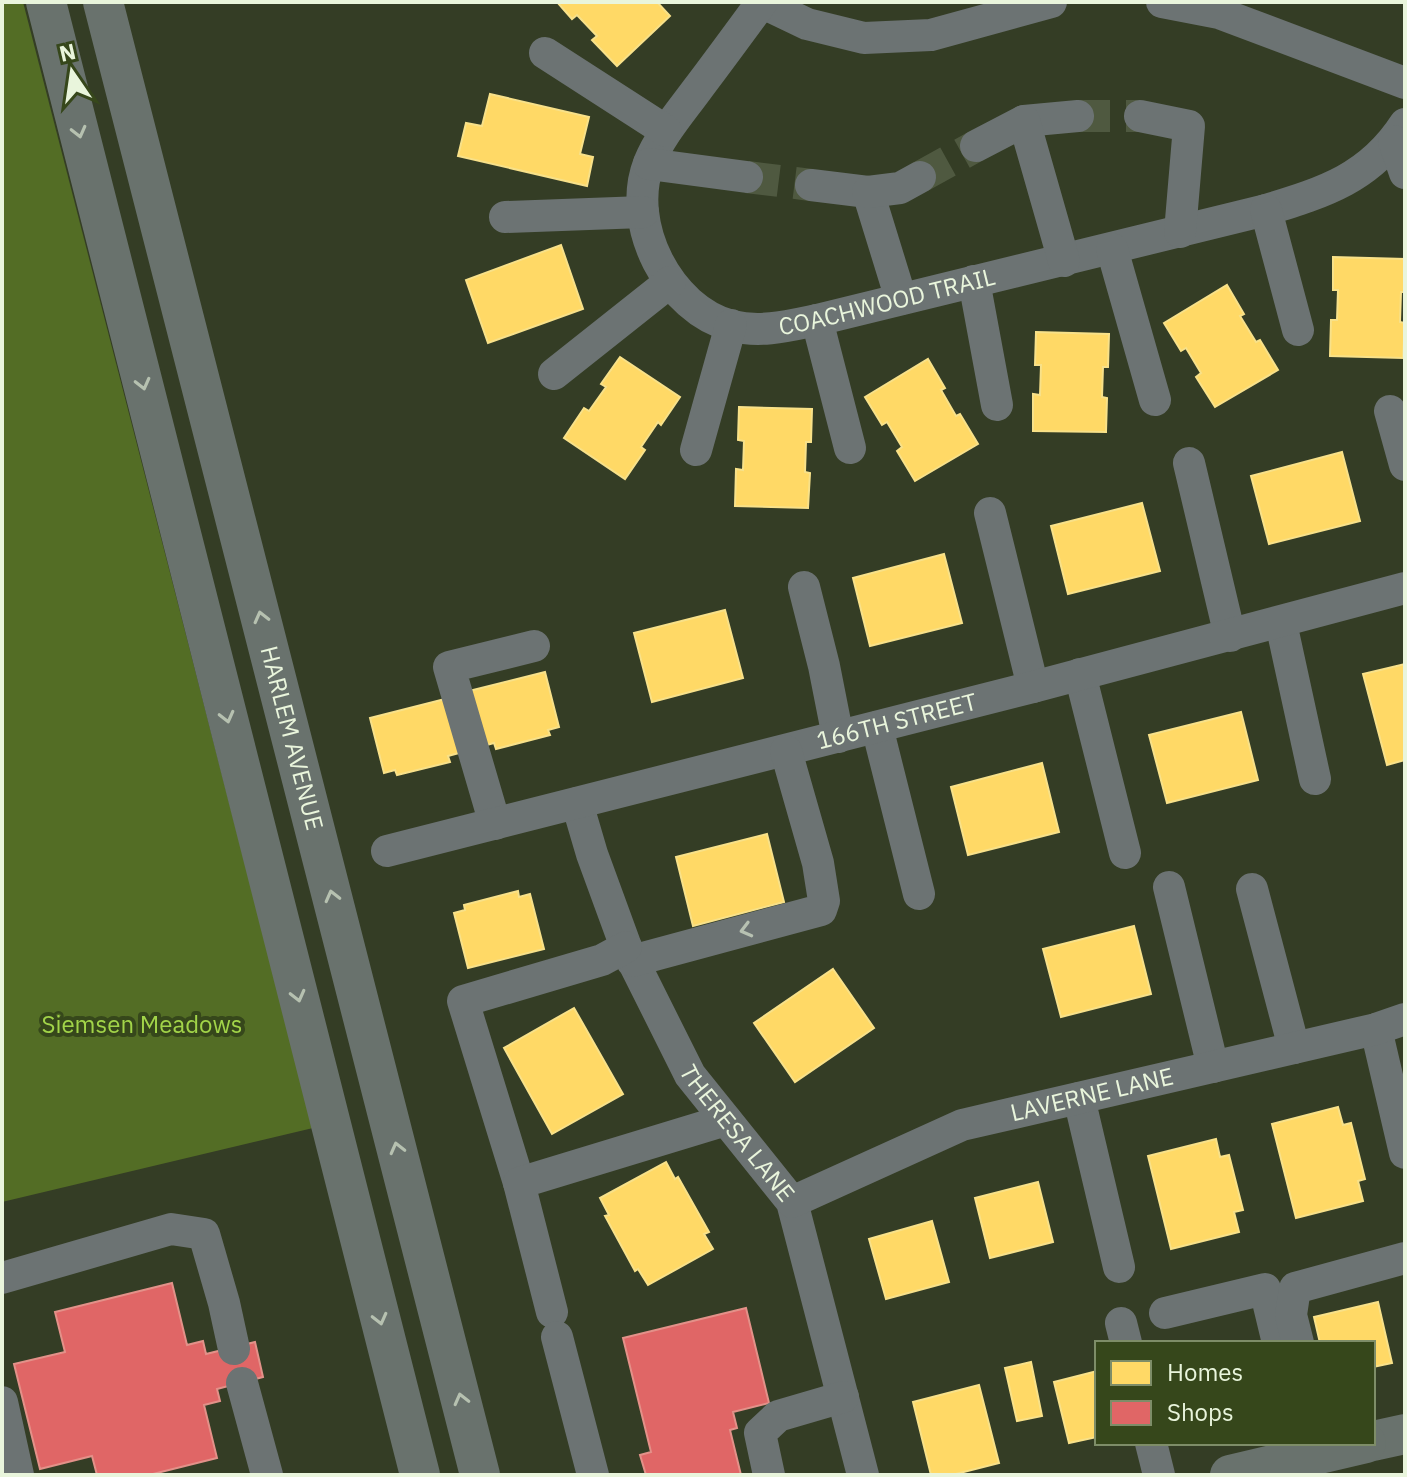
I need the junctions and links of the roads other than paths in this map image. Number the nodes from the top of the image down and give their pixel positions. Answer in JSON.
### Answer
{"nodes":[{"id":1,"x":46,"y":2,"type":"edge"},
{"id":2,"x":103,"y":2,"type":"edge"},
{"id":3,"x":762,"y":2,"type":"edge"},
{"id":4,"x":1051,"y":2,"type":"edge"},
{"id":5,"x":1162,"y":2,"type":"edge"},
{"id":6,"x":1008,"y":8,"type":"edge"},
{"id":7,"x":545,"y":53,"type":"dead end"},
{"id":8,"x":1405,"y":83,"type":"edge"},
{"id":9,"x":1078,"y":116,"type":"tunnel mouth"},
{"id":10,"x":1140,"y":116,"type":"tunnel mouth"},
{"id":11,"x":1024,"y":121,"type":"junction"},
{"id":12,"x":666,"y":131,"type":"junction"},
{"id":13,"x":1399,"y":133,"type":"edge"},
{"id":14,"x":976,"y":146,"type":"tunnel mouth"},
{"id":15,"x":649,"y":164,"type":"junction"},
{"id":16,"x":1405,"y":173,"type":"edge"},
{"id":17,"x":747,"y":177,"type":"tunnel mouth"},
{"id":18,"x":920,"y":177,"type":"tunnel mouth"},
{"id":19,"x":811,"y":185,"type":"tunnel mouth"},
{"id":20,"x":868,"y":192,"type":"junction"},
{"id":21,"x":1266,"y":210,"type":"junction"},
{"id":22,"x":643,"y":212,"type":"junction"},
{"id":23,"x":505,"y":217,"type":"dead end"},
{"id":24,"x":1180,"y":232,"type":"junction"},
{"id":25,"x":1112,"y":249,"type":"junction"},
{"id":26,"x":1064,"y":261,"type":"junction"},
{"id":27,"x":974,"y":281,"type":"junction"},
{"id":28,"x":670,"y":282,"type":"junction"},
{"id":29,"x":901,"y":299,"type":"junction"},
{"id":30,"x":817,"y":320,"type":"junction"},
{"id":31,"x":731,"y":325,"type":"junction"},
{"id":32,"x":1298,"y":330,"type":"dead end"},
{"id":33,"x":554,"y":374,"type":"dead end"},
{"id":34,"x":1155,"y":400,"type":"dead end"},
{"id":35,"x":997,"y":405,"type":"dead end"},
{"id":36,"x":1390,"y":411,"type":"dead end"},
{"id":37,"x":850,"y":448,"type":"dead end"},
{"id":38,"x":696,"y":450,"type":"dead end"},
{"id":39,"x":1189,"y":463,"type":"dead end"},
{"id":40,"x":1405,"y":465,"type":"edge"},
{"id":41,"x":990,"y":513,"type":"dead end"},
{"id":42,"x":804,"y":587,"type":"dead end"},
{"id":43,"x":1405,"y":588,"type":"edge"},
{"id":44,"x":1281,"y":623,"type":"junction"},
{"id":45,"x":1230,"y":636,"type":"junction"},
{"id":46,"x":534,"y":646,"type":"dead end"},
{"id":47,"x":1080,"y":674,"type":"junction"},
{"id":48,"x":1033,"y":687,"type":"junction"},
{"id":49,"x":877,"y":727,"type":"junction"},
{"id":50,"x":838,"y":737,"type":"junction"},
{"id":51,"x":786,"y":751,"type":"junction"},
{"id":52,"x":1315,"y":779,"type":"dead end"},
{"id":53,"x":577,"y":803,"type":"junction"},
{"id":54,"x":495,"y":824,"type":"junction"},
{"id":55,"x":387,"y":851,"type":"dead end"},
{"id":56,"x":1125,"y":853,"type":"dead end"},
{"id":57,"x":1169,"y":887,"type":"dead end"},
{"id":58,"x":1252,"y":889,"type":"dead end"},
{"id":59,"x":919,"y":894,"type":"dead end"},
{"id":60,"x":629,"y":954,"type":"junction"},
{"id":61,"x":1390,"y":1024,"type":"edge"},
{"id":62,"x":1294,"y":1048,"type":"junction"},
{"id":63,"x":1213,"y":1067,"type":"junction"},
{"id":64,"x":1079,"y":1098,"type":"junction"},
{"id":65,"x":726,"y":1120,"type":"junction"},
{"id":66,"x":1405,"y":1153,"type":"edge"},
{"id":67,"x":519,"y":1183,"type":"junction"},
{"id":68,"x":792,"y":1202,"type":"junction"},
{"id":69,"x":1405,"y":1258,"type":"edge"},
{"id":70,"x":1119,"y":1267,"type":"dead end"},
{"id":71,"x":2,"y":1278,"type":"edge"},
{"id":72,"x":1165,"y":1313,"type":"dead end"},
{"id":73,"x":1278,"y":1341,"type":"edge"},
{"id":74,"x":1298,"y":1341,"type":"edge"},
{"id":75,"x":234,"y":1349,"type":"dead end"},
{"id":76,"x":242,"y":1383,"type":"dead end"},
{"id":77,"x":843,"y":1397,"type":"junction"},
{"id":78,"x":2,"y":1402,"type":"edge"},
{"id":79,"x":1405,"y":1434,"type":"edge"},
{"id":80,"x":1375,"y":1441,"type":"edge"},
{"id":81,"x":1152,"y":1445,"type":"edge"},
{"id":82,"x":1349,"y":1445,"type":"edge"},
{"id":83,"x":1315,"y":1449,"type":"edge"},
{"id":84,"x":856,"y":1474,"type":"edge"},
{"id":85,"x":18,"y":1475,"type":"edge"},
{"id":86,"x":267,"y":1475,"type":"edge"},
{"id":87,"x":420,"y":1475,"type":"edge"},
{"id":88,"x":480,"y":1475,"type":"edge"},
{"id":89,"x":593,"y":1475,"type":"edge"},
{"id":90,"x":769,"y":1475,"type":"edge"},
{"id":91,"x":1159,"y":1475,"type":"edge"},
{"id":92,"x":1230,"y":1475,"type":"edge"}],
"edges":[{"from":1,"to":87,"type":"main road","one_way":true},
{"from":88,"to":2,"type":"main road","name":"HARLEM AVENUE","one_way":true},
{"from":3,"to":6,"type":"street"},
{"from":3,"to":12,"type":"street","name":"COACHWOOD TRAIL"},
{"from":4,"to":6,"type":"street"},
{"from":5,"to":8,"type":"street"},
{"from":7,"to":12,"type":"street"},
{"from":9,"to":11,"type":"street"},
{"from":10,"to":24,"type":"street"},
{"from":11,"to":14,"type":"street"},
{"from":11,"to":26,"type":"street"},
{"from":12,"to":15,"type":"street","name":"COACHWOOD TRAIL"},
{"from":13,"to":16,"type":"street"},
{"from":13,"to":21,"type":"street","name":"COACHWOOD TRAIL"},
{"from":15,"to":17,"type":"street"},
{"from":15,"to":22,"type":"street","name":"COACHWOOD TRAIL"},
{"from":18,"to":20,"type":"street"},
{"from":19,"to":20,"type":"street"},
{"from":20,"to":29,"type":"street"},
{"from":21,"to":24,"type":"street","name":"COACHWOOD TRAIL"},
{"from":21,"to":32,"type":"street"},
{"from":22,"to":23,"type":"street"},
{"from":22,"to":28,"type":"street","name":"COACHWOOD TRAIL"},
{"from":24,"to":25,"type":"street","name":"COACHWOOD TRAIL"},
{"from":25,"to":26,"type":"street","name":"COACHWOOD TRAIL"},
{"from":25,"to":34,"type":"street"},
{"from":26,"to":27,"type":"street","name":"COACHWOOD TRAIL"},
{"from":27,"to":29,"type":"street","name":"COACHWOOD TRAIL"},
{"from":27,"to":35,"type":"street"},
{"from":28,"to":31,"type":"street","name":"COACHWOOD TRAIL"},
{"from":28,"to":33,"type":"street"},
{"from":29,"to":30,"type":"street","name":"COACHWOOD TRAIL"},
{"from":30,"to":31,"type":"street","name":"COACHWOOD TRAIL"},
{"from":30,"to":37,"type":"street"},
{"from":31,"to":38,"type":"street"},
{"from":36,"to":40,"type":"street"},
{"from":39,"to":45,"type":"street"},
{"from":41,"to":48,"type":"street"},
{"from":42,"to":50,"type":"street"},
{"from":43,"to":44,"type":"street","name":"166TH STREET"},
{"from":44,"to":45,"type":"street","name":"166TH STREET"},
{"from":44,"to":52,"type":"street"},
{"from":45,"to":47,"type":"street","name":"166TH STREET"},
{"from":46,"to":54,"type":"street"},
{"from":47,"to":48,"type":"street","name":"166TH STREET"},
{"from":47,"to":56,"type":"street"},
{"from":48,"to":49,"type":"street","name":"166TH STREET"},
{"from":49,"to":50,"type":"street","name":"166TH STREET"},
{"from":49,"to":59,"type":"street"},
{"from":50,"to":51,"type":"street","name":"166TH STREET"},
{"from":51,"to":53,"type":"street","name":"166TH STREET"},
{"from":51,"to":60,"type":"street","one_way":true},
{"from":53,"to":54,"type":"street","name":"166TH STREET"},
{"from":53,"to":60,"type":"street","name":"THERESA LANE"},
{"from":54,"to":55,"type":"street","name":"166TH STREET"},
{"from":57,"to":63,"type":"street"},
{"from":58,"to":62,"type":"street"},
{"from":60,"to":65,"type":"street","name":"THERESA LANE"},
{"from":60,"to":67,"type":"street"},
{"from":61,"to":62,"type":"street","name":"LAVERNE LANE"},
{"from":61,"to":66,"type":"street"},
{"from":62,"to":63,"type":"street","name":"LAVERNE LANE"},
{"from":63,"to":64,"type":"street","name":"LAVERNE LANE"},
{"from":64,"to":68,"type":"street","name":"LAVERNE LANE"},
{"from":64,"to":70,"type":"street"},
{"from":65,"to":67,"type":"street"},
{"from":65,"to":68,"type":"street","name":"THERESA LANE"},
{"from":67,"to":89,"type":"street"},
{"from":68,"to":77,"type":"street","name":"THERESA LANE"},
{"from":69,"to":74,"type":"street"},
{"from":71,"to":75,"type":"street"},
{"from":72,"to":73,"type":"street"},
{"from":76,"to":86,"type":"street"},
{"from":77,"to":84,"type":"street","name":"THERESA LANE"},
{"from":77,"to":90,"type":"street"},
{"from":78,"to":85,"type":"street"},
{"from":79,"to":80,"type":"main road"},
{"from":81,"to":91,"type":"street"},
{"from":82,"to":83,"type":"main road"},
{"from":83,"to":92,"type":"main road"}]}
